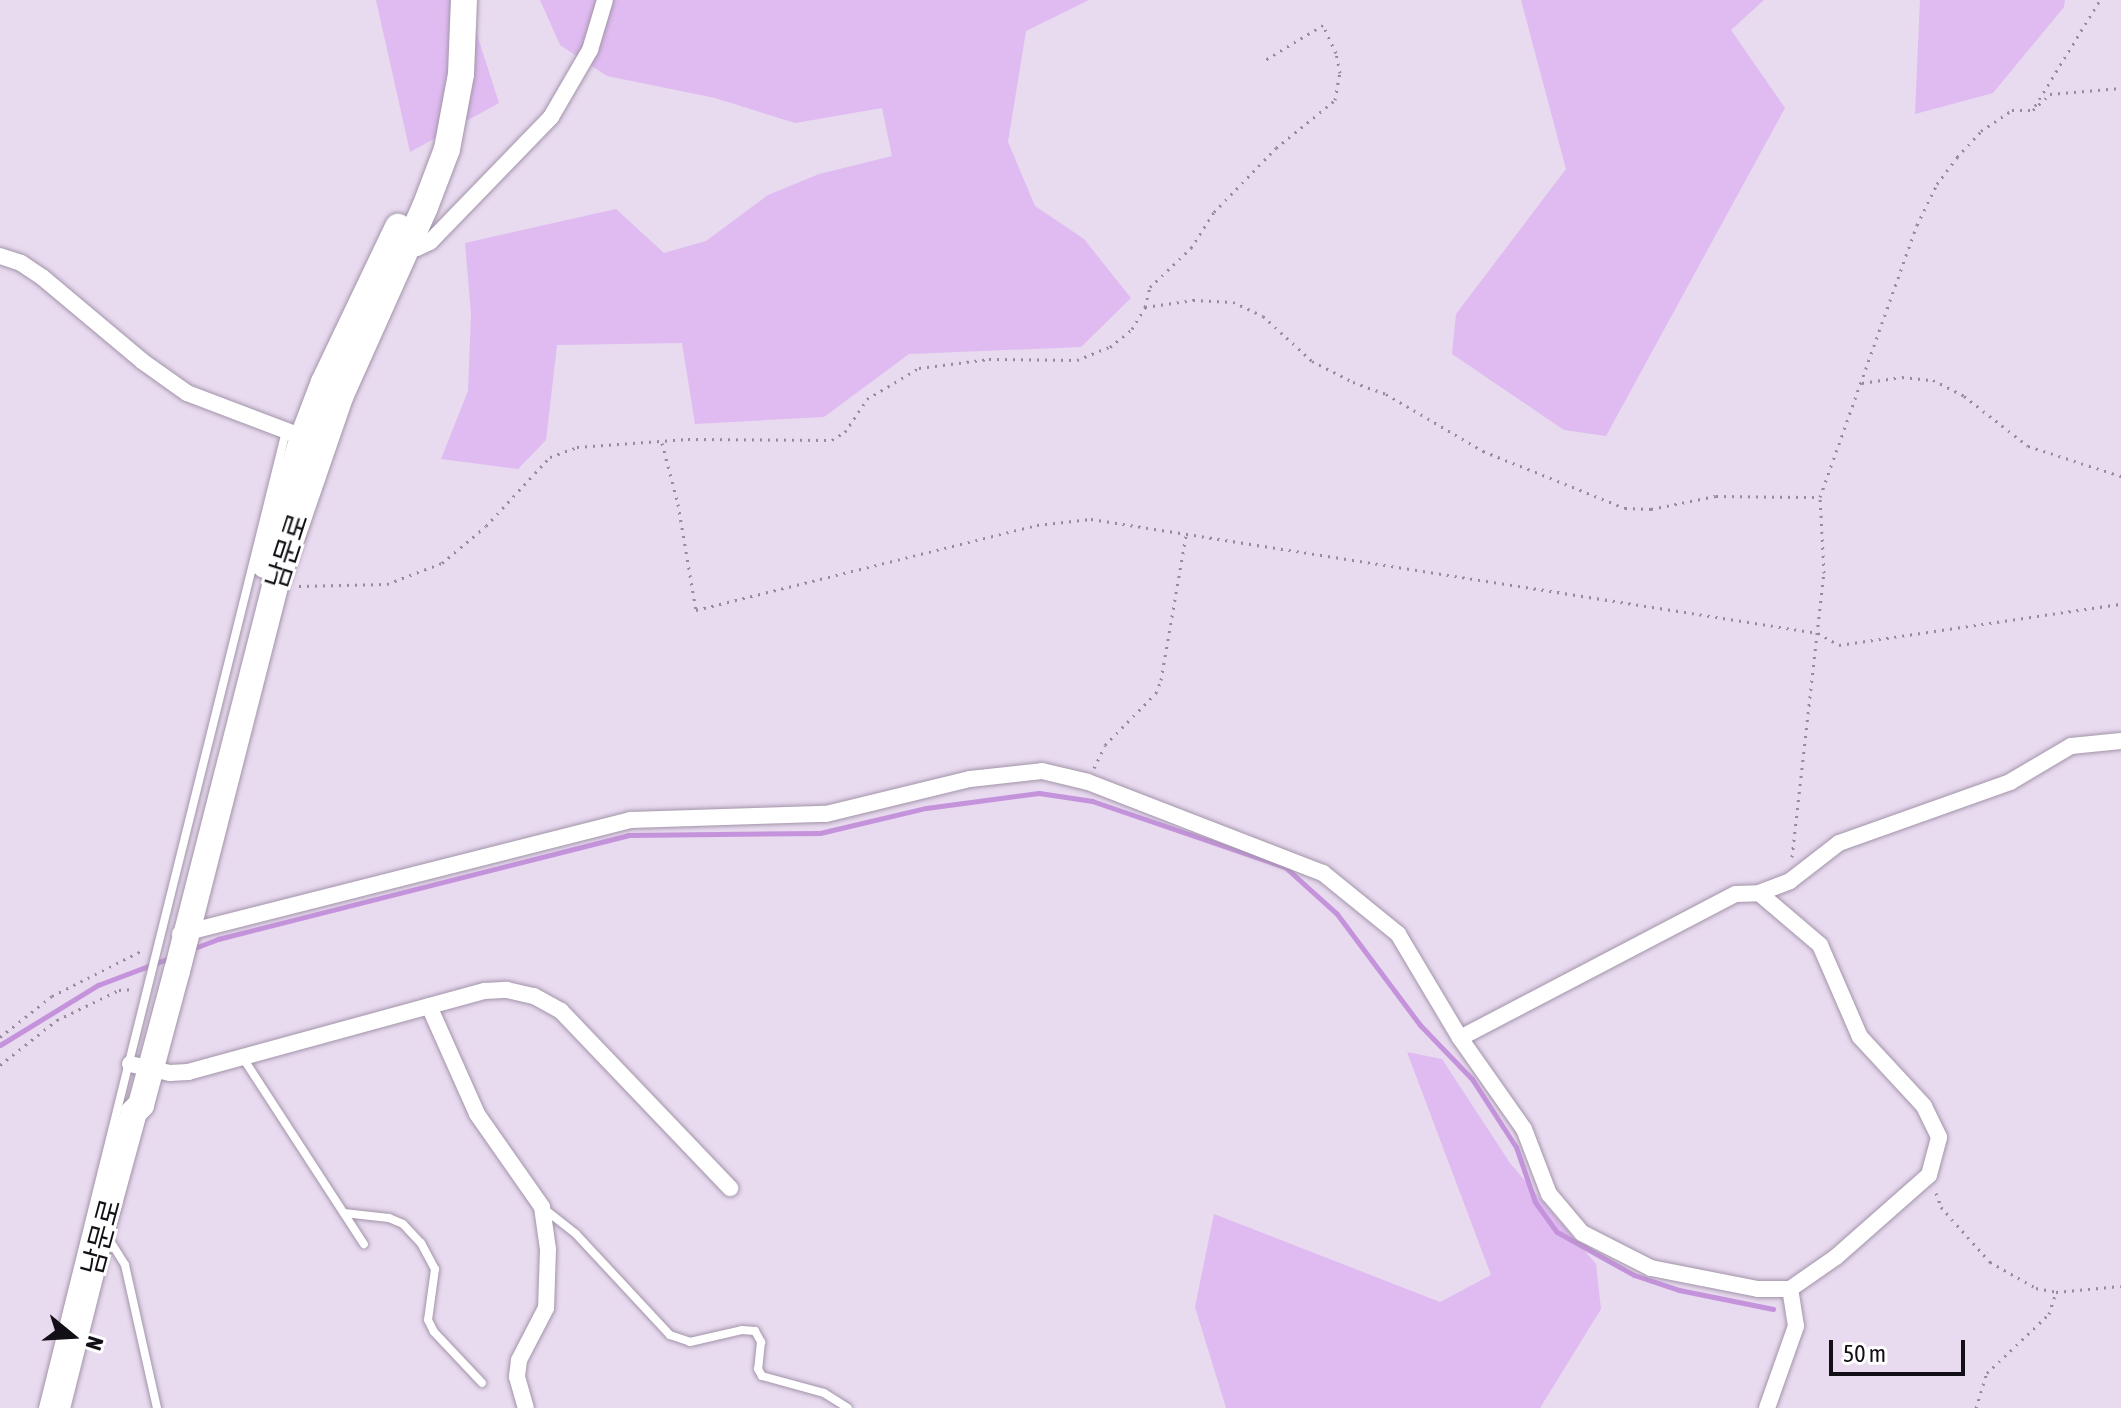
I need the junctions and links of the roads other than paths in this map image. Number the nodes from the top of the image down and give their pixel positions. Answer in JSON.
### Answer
{"nodes":[{"id":1,"x":453,"y":0,"type":"edge"},
{"id":2,"x":464,"y":0,"type":"edge"},
{"id":3,"x":605,"y":0,"type":"edge"},
{"id":4,"x":399,"y":244,"type":"junction"},
{"id":5,"x":0,"y":256,"type":"edge"},
{"id":6,"x":304,"y":437,"type":"junction"},
{"id":7,"x":2121,"y":741,"type":"edge"},
{"id":8,"x":1759,"y":893,"type":"junction"},
{"id":9,"x":175,"y":938,"type":"junction"},
{"id":10,"x":429,"y":1006,"type":"junction"},
{"id":11,"x":1460,"y":1038,"type":"junction"},
{"id":12,"x":243,"y":1057,"type":"junction"},
{"id":13,"x":140,"y":1067,"type":"junction"},
{"id":14,"x":730,"y":1188,"type":"dead end"},
{"id":15,"x":542,"y":1207,"type":"junction"},
{"id":16,"x":344,"y":1213,"type":"junction"},
{"id":17,"x":102,"y":1229,"type":"junction"},
{"id":18,"x":364,"y":1244,"type":"dead end"},
{"id":19,"x":1790,"y":1289,"type":"junction"},
{"id":20,"x":482,"y":1383,"type":"dead end"},
{"id":21,"x":43,"y":1408,"type":"edge"},
{"id":22,"x":57,"y":1408,"type":"edge"},
{"id":23,"x":157,"y":1408,"type":"edge"},
{"id":24,"x":526,"y":1408,"type":"edge"},
{"id":25,"x":848,"y":1408,"type":"edge"},
{"id":26,"x":1767,"y":1408,"type":"edge"}],
"edges":[{"from":1,"to":4,"type":"main road","name":"남문로"},
{"from":2,"to":4,"type":"main road","name":"남문로"},
{"from":3,"to":4,"type":"street"},
{"from":4,"to":6,"type":"main road","name":"남문로"},
{"from":5,"to":6,"type":"street"},
{"from":6,"to":9,"type":"main road","name":"남문로"},
{"from":6,"to":9,"type":"main road","name":"남문로"},
{"from":7,"to":8,"type":"street"},
{"from":8,"to":11,"type":"street"},
{"from":8,"to":19,"type":"street"},
{"from":9,"to":11,"type":"street"},
{"from":9,"to":13,"type":"main road","name":"남문로"},
{"from":10,"to":12,"type":"street"},
{"from":10,"to":14,"type":"street"},
{"from":10,"to":15,"type":"street"},
{"from":11,"to":19,"type":"street"},
{"from":12,"to":13,"type":"street"},
{"from":12,"to":16,"type":"lane"},
{"from":13,"to":17,"type":"main road","name":"남문로"},
{"from":13,"to":21,"type":"lane"},
{"from":15,"to":24,"type":"street"},
{"from":15,"to":25,"type":"lane"},
{"from":16,"to":18,"type":"lane"},
{"from":16,"to":20,"type":"lane"},
{"from":17,"to":22,"type":"main road","name":"남문로"},
{"from":17,"to":23,"type":"lane"},
{"from":19,"to":26,"type":"street"}]}
